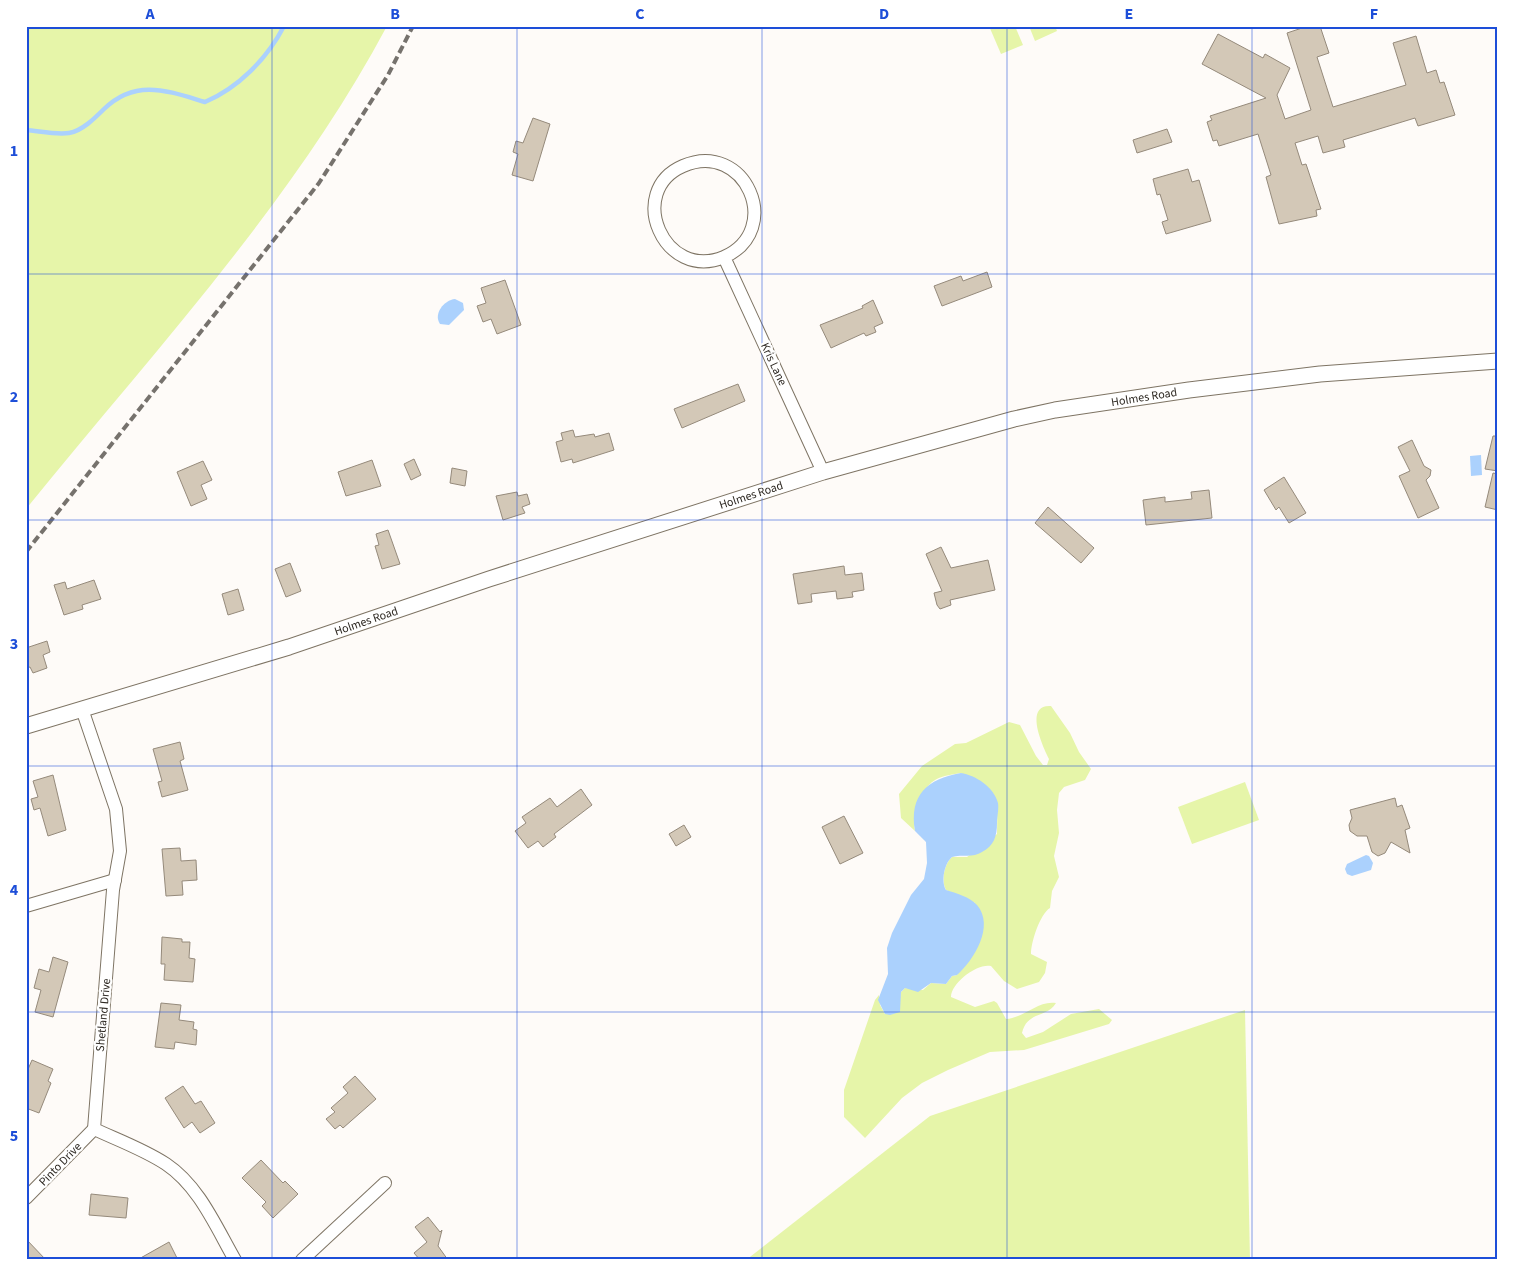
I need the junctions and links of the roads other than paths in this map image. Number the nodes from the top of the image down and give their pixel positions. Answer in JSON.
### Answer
{"nodes":[{"id":1,"x":724,"y":257,"type":"junction"},
{"id":2,"x":1498,"y":361,"type":"edge"},
{"id":3,"x":824,"y":472,"type":"junction"},
{"id":4,"x":82,"y":709,"type":"junction"},
{"id":5,"x":26,"y":726,"type":"edge"},
{"id":6,"x":116,"y":880,"type":"junction"},
{"id":7,"x":26,"y":906,"type":"edge"},
{"id":8,"x":94,"y":1129,"type":"junction"},
{"id":9,"x":385,"y":1183,"type":"dead end"},
{"id":10,"x":26,"y":1198,"type":"edge"},
{"id":11,"x":236,"y":1260,"type":"edge"},
{"id":12,"x":302,"y":1260,"type":"edge"}],
"edges":[{"from":1,"to":1,"type":"street"},
{"from":1,"to":3,"type":"street","name":"Kris Lane"},
{"from":2,"to":3,"type":"street","name":"Holmes Road"},
{"from":3,"to":4,"type":"street","name":"Holmes Road"},
{"from":4,"to":5,"type":"street","name":"Holmes Road"},
{"from":4,"to":6,"type":"street","name":"Shetland Drive"},
{"from":6,"to":7,"type":"street"},
{"from":6,"to":8,"type":"street","name":"Shetland Drive"},
{"from":8,"to":10,"type":"street","name":"Pinto Drive"},
{"from":8,"to":11,"type":"street"},
{"from":9,"to":12,"type":"street"}]}
